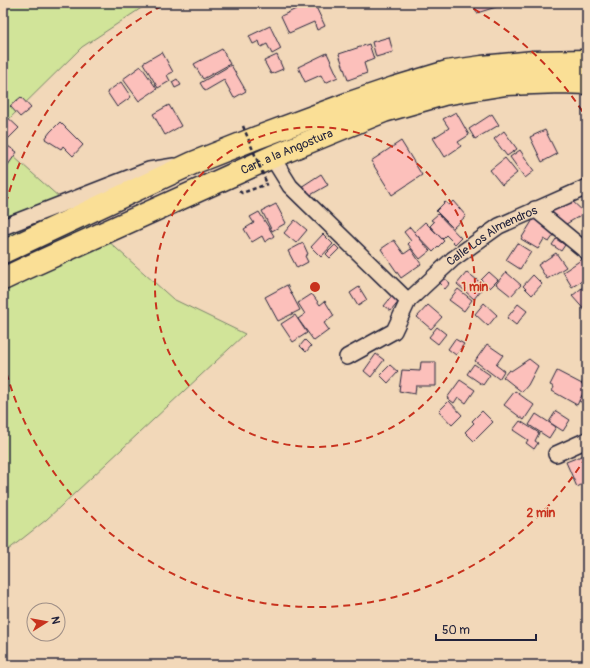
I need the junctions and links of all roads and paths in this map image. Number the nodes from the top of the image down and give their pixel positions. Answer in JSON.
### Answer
{"nodes":[{"id":1,"x":587,"y":61,"type":"edge"},
{"id":2,"x":587,"y":83,"type":"edge"},
{"id":3,"x":243,"y":126,"type":"dead end"},
{"id":4,"x":272,"y":158,"type":"junction"},
{"id":5,"x":192,"y":163,"type":"junction"},
{"id":6,"x":587,"y":187,"type":"edge"},
{"id":7,"x":248,"y":191,"type":"dead end"},
{"id":8,"x":535,"y":209,"type":"junction"},
{"id":9,"x":3,"y":227,"type":"edge"},
{"id":10,"x":3,"y":252,"type":"edge"},
{"id":11,"x":587,"y":252,"type":"edge"},
{"id":12,"x":3,"y":279,"type":"edge"},
{"id":13,"x":408,"y":301,"type":"junction"},
{"id":14,"x":347,"y":357,"type":"dead end"},
{"id":15,"x":587,"y":440,"type":"edge"},
{"id":16,"x":556,"y":454,"type":"dead end"}],
"edges":[{"from":1,"to":5,"type":"main road","name":"Carr. a la Angostura"},
{"from":2,"to":4,"type":"main road","name":"Carr. a la Angostura"},
{"from":3,"to":7,"type":"path","bridge":true},
{"from":4,"to":12,"type":"main road","name":"Carr. a la Angostura"},
{"from":4,"to":13,"type":"street"},
{"from":5,"to":9,"type":"street"},
{"from":5,"to":10,"type":"main road","name":"Carr. a la Angostura"},
{"from":6,"to":8,"type":"street","name":"Calle Los Almendros"},
{"from":8,"to":11,"type":"street"},
{"from":8,"to":13,"type":"street","name":"Calle Los Almendros"},
{"from":13,"to":14,"type":"street"},
{"from":15,"to":16,"type":"street"}]}
